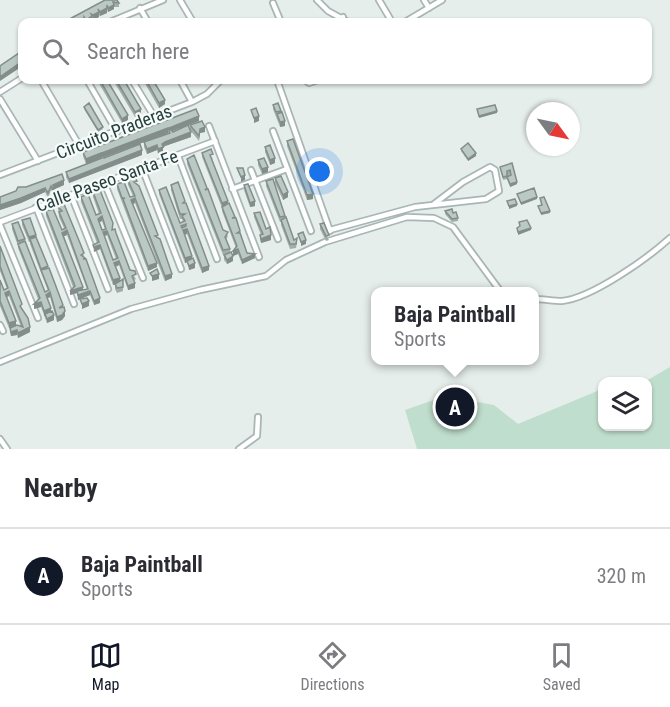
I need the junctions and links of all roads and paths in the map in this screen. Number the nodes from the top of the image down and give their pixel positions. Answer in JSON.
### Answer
{"nodes":[{"id":1,"x":163,"y":0,"type":"edge"},
{"id":2,"x":180,"y":0,"type":"edge"},
{"id":3,"x":317,"y":0,"type":"edge"},
{"id":4,"x":379,"y":0,"type":"edge"},
{"id":5,"x":424,"y":0,"type":"edge"},
{"id":6,"x":442,"y":0,"type":"edge"},
{"id":7,"x":273,"y":3,"type":"dead end"},
{"id":8,"x":429,"y":8,"type":"junction"},
{"id":9,"x":140,"y":9,"type":"junction"},
{"id":10,"x":343,"y":17,"type":"edge"},
{"id":11,"x":119,"y":18,"type":"edge"},
{"id":12,"x":146,"y":18,"type":"edge"},
{"id":13,"x":191,"y":18,"type":"edge"},
{"id":14,"x":279,"y":18,"type":"edge"},
{"id":15,"x":390,"y":18,"type":"edge"},
{"id":16,"x":412,"y":18,"type":"edge"},
{"id":17,"x":18,"y":81,"type":"edge"},
{"id":18,"x":42,"y":84,"type":"edge"},
{"id":19,"x":89,"y":84,"type":"edge"},
{"id":20,"x":134,"y":84,"type":"edge"},
{"id":21,"x":182,"y":84,"type":"edge"},
{"id":22,"x":217,"y":84,"type":"edge"},
{"id":23,"x":278,"y":84,"type":"edge"},
{"id":24,"x":0,"y":92,"type":"edge"},
{"id":25,"x":0,"y":99,"type":"edge"},
{"id":26,"x":192,"y":102,"type":"junction"},
{"id":27,"x":155,"y":118,"type":"junction"},
{"id":28,"x":209,"y":126,"type":"dead end"},
{"id":29,"x":273,"y":131,"type":"dead end"},
{"id":30,"x":117,"y":132,"type":"junction"},
{"id":31,"x":215,"y":141,"type":"junction"},
{"id":32,"x":79,"y":145,"type":"junction"},
{"id":33,"x":178,"y":156,"type":"junction"},
{"id":34,"x":38,"y":161,"type":"junction"},
{"id":35,"x":142,"y":168,"type":"junction"},
{"id":36,"x":287,"y":169,"type":"junction"},
{"id":37,"x":251,"y":170,"type":"dead end"},
{"id":38,"x":0,"y":175,"type":"edge"},
{"id":39,"x":255,"y":181,"type":"junction"},
{"id":40,"x":104,"y":182,"type":"junction"},
{"id":41,"x":232,"y":189,"type":"junction"},
{"id":42,"x":71,"y":195,"type":"junction"},
{"id":43,"x":434,"y":204,"type":"junction"},
{"id":44,"x":36,"y":207,"type":"junction"},
{"id":45,"x":0,"y":223,"type":"edge"},
{"id":46,"x":330,"y":230,"type":"junction"},
{"id":47,"x":311,"y":231,"type":"dead end"},
{"id":48,"x":670,"y":238,"type":"edge"},
{"id":49,"x":278,"y":239,"type":"dead end"},
{"id":50,"x":333,"y":239,"type":"junction"},
{"id":51,"x":259,"y":256,"type":"dead end"},
{"id":52,"x":217,"y":259,"type":"dead end"},
{"id":53,"x":181,"y":269,"type":"dead end"},
{"id":54,"x":143,"y":278,"type":"dead end"},
{"id":55,"x":498,"y":287,"type":"edge"},
{"id":56,"x":108,"y":289,"type":"dead end"},
{"id":57,"x":539,"y":299,"type":"edge"},
{"id":58,"x":74,"y":304,"type":"dead end"},
{"id":59,"x":38,"y":318,"type":"dead end"},
{"id":60,"x":0,"y":325,"type":"edge"},
{"id":61,"x":3,"y":331,"type":"dead end"},
{"id":62,"x":0,"y":362,"type":"edge"},
{"id":63,"x":258,"y":417,"type":"dead end"},
{"id":64,"x":0,"y":440,"type":"edge"},
{"id":65,"x":7,"y":449,"type":"edge"},
{"id":66,"x":238,"y":449,"type":"edge"}],
"edges":[{"from":1,"to":9,"type":"street"},
{"from":2,"to":13,"type":"street"},
{"from":3,"to":10,"type":"street"},
{"from":4,"to":15,"type":"street"},
{"from":5,"to":8,"type":"street"},
{"from":6,"to":8,"type":"street"},
{"from":7,"to":14,"type":"street"},
{"from":8,"to":16,"type":"street"},
{"from":9,"to":11,"type":"street"},
{"from":9,"to":12,"type":"street"},
{"from":17,"to":24,"type":"street"},
{"from":18,"to":32,"type":"street"},
{"from":19,"to":30,"type":"street"},
{"from":20,"to":27,"type":"street"},
{"from":21,"to":26,"type":"street"},
{"from":22,"to":26,"type":"street","name":"Circuito Praderas"},
{"from":23,"to":46,"type":"street"},
{"from":25,"to":34,"type":"street"},
{"from":26,"to":27,"type":"street","name":"Circuito Praderas"},
{"from":27,"to":30,"type":"street","name":"Circuito Praderas"},
{"from":28,"to":31,"type":"street"},
{"from":29,"to":36,"type":"street"},
{"from":30,"to":32,"type":"street","name":"Circuito Praderas"},
{"from":31,"to":33,"type":"street","name":"Calle Paseo Santa Fe"},
{"from":31,"to":41,"type":"street"},
{"from":32,"to":34,"type":"street","name":"Circuito Praderas"},
{"from":33,"to":35,"type":"street","name":"Calle Paseo Santa Fe"},
{"from":33,"to":52,"type":"street"},
{"from":34,"to":38,"type":"street","name":"Circuito Praderas"},
{"from":35,"to":40,"type":"street","name":"Calle Paseo Santa Fe"},
{"from":35,"to":53,"type":"street"},
{"from":36,"to":39,"type":"street"},
{"from":36,"to":47,"type":"street"},
{"from":37,"to":39,"type":"street"},
{"from":39,"to":41,"type":"street"},
{"from":39,"to":49,"type":"street"},
{"from":40,"to":42,"type":"street","name":"Calle Paseo Santa Fe"},
{"from":40,"to":54,"type":"street"},
{"from":41,"to":51,"type":"street"},
{"from":42,"to":44,"type":"street","name":"Calle Paseo Santa Fe"},
{"from":42,"to":56,"type":"street"},
{"from":43,"to":43,"type":"street"},
{"from":43,"to":46,"type":"street"},
{"from":44,"to":45,"type":"street","name":"Calle Paseo Santa Fe"},
{"from":44,"to":58,"type":"street"},
{"from":45,"to":59,"type":"street"},
{"from":46,"to":50,"type":"street"},
{"from":48,"to":57,"type":"street"},
{"from":50,"to":55,"type":"street"},
{"from":50,"to":62,"type":"street"},
{"from":60,"to":61,"type":"street"},
{"from":63,"to":66,"type":"street"},
{"from":64,"to":65,"type":"street"}]}
